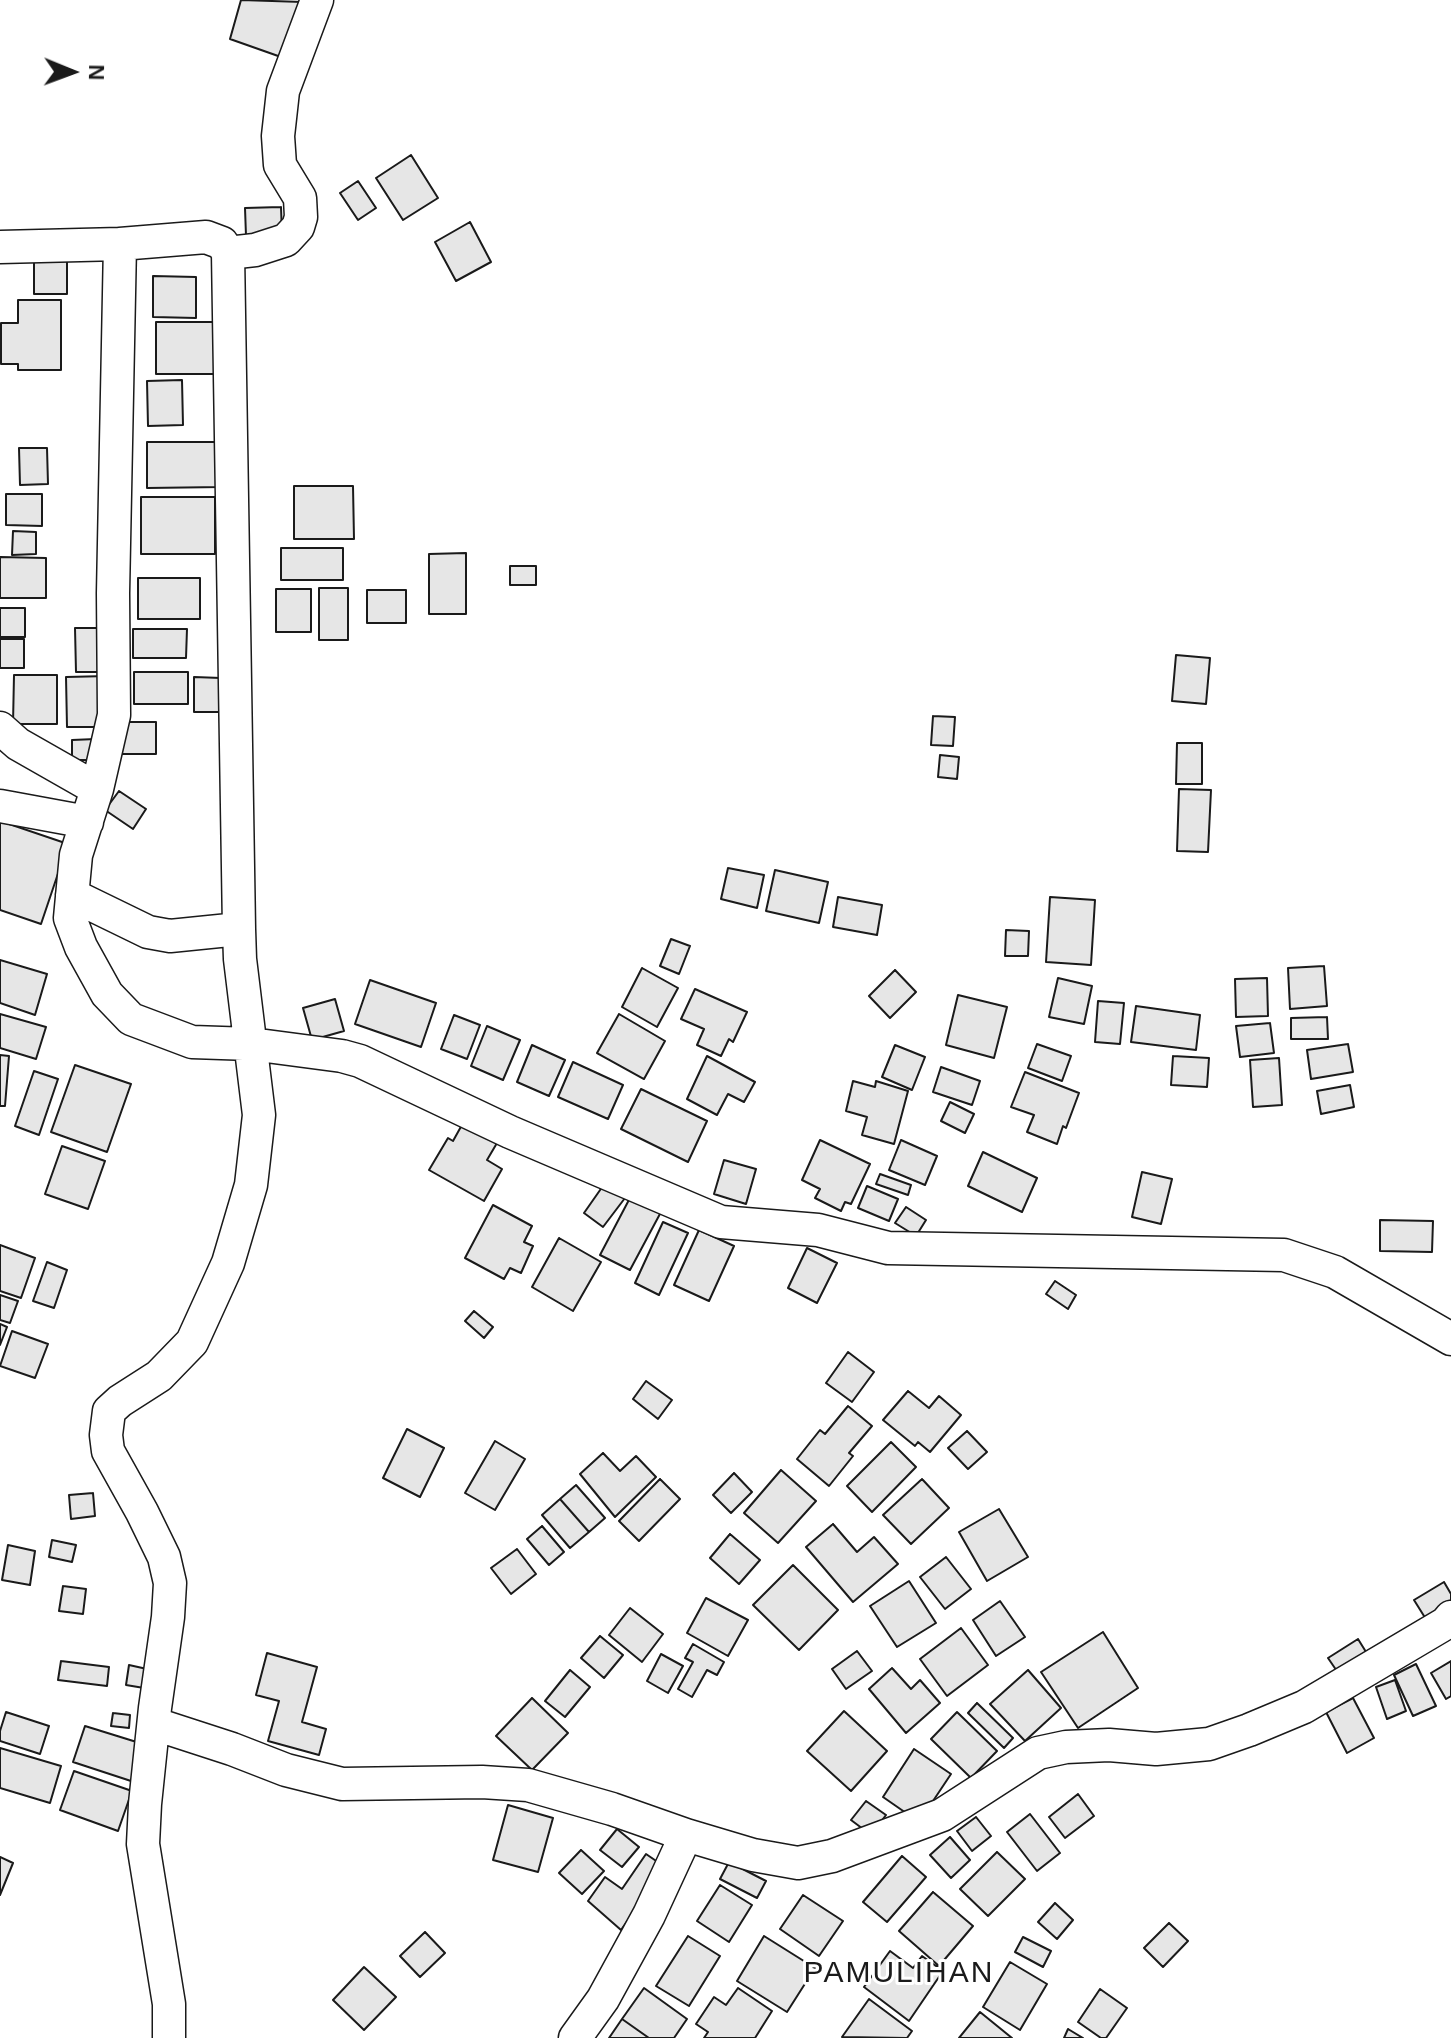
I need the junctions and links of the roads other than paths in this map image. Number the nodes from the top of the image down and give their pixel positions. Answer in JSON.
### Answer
{"nodes":[{"id":1,"x":317,"y":0,"type":"edge"},
{"id":2,"x":120,"y":244,"type":"junction"},
{"id":3,"x":0,"y":247,"type":"edge"},
{"id":4,"x":228,"y":253,"type":"junction"},
{"id":5,"x":0,"y":728,"type":"edge"},
{"id":6,"x":97,"y":789,"type":"junction"},
{"id":7,"x":0,"y":806,"type":"edge"},
{"id":8,"x":87,"y":822,"type":"junction"},
{"id":9,"x":72,"y":895,"type":"junction"},
{"id":10,"x":230,"y":930,"type":"junction"},
{"id":11,"x":241,"y":1044,"type":"junction"},
{"id":12,"x":1451,"y":1339,"type":"edge"},
{"id":13,"x":1451,"y":1617,"type":"edge"},
{"id":14,"x":155,"y":1724,"type":"junction"},
{"id":15,"x":686,"y":1835,"type":"junction"},
{"id":16,"x":169,"y":2038,"type":"edge"},
{"id":17,"x":575,"y":2038,"type":"edge"}],
"edges":[{"from":1,"to":4,"type":"street"},
{"from":2,"to":3,"type":"street"},
{"from":2,"to":4,"type":"street"},
{"from":2,"to":6,"type":"street"},
{"from":4,"to":10,"type":"street"},
{"from":5,"to":6,"type":"street"},
{"from":6,"to":8,"type":"street"},
{"from":7,"to":8,"type":"street"},
{"from":8,"to":9,"type":"street"},
{"from":9,"to":10,"type":"street"},
{"from":9,"to":11,"type":"street"},
{"from":10,"to":11,"type":"street"},
{"from":11,"to":12,"type":"street"},
{"from":11,"to":14,"type":"street"},
{"from":13,"to":15,"type":"street"},
{"from":14,"to":15,"type":"street"},
{"from":14,"to":16,"type":"street"},
{"from":15,"to":17,"type":"street"}]}
